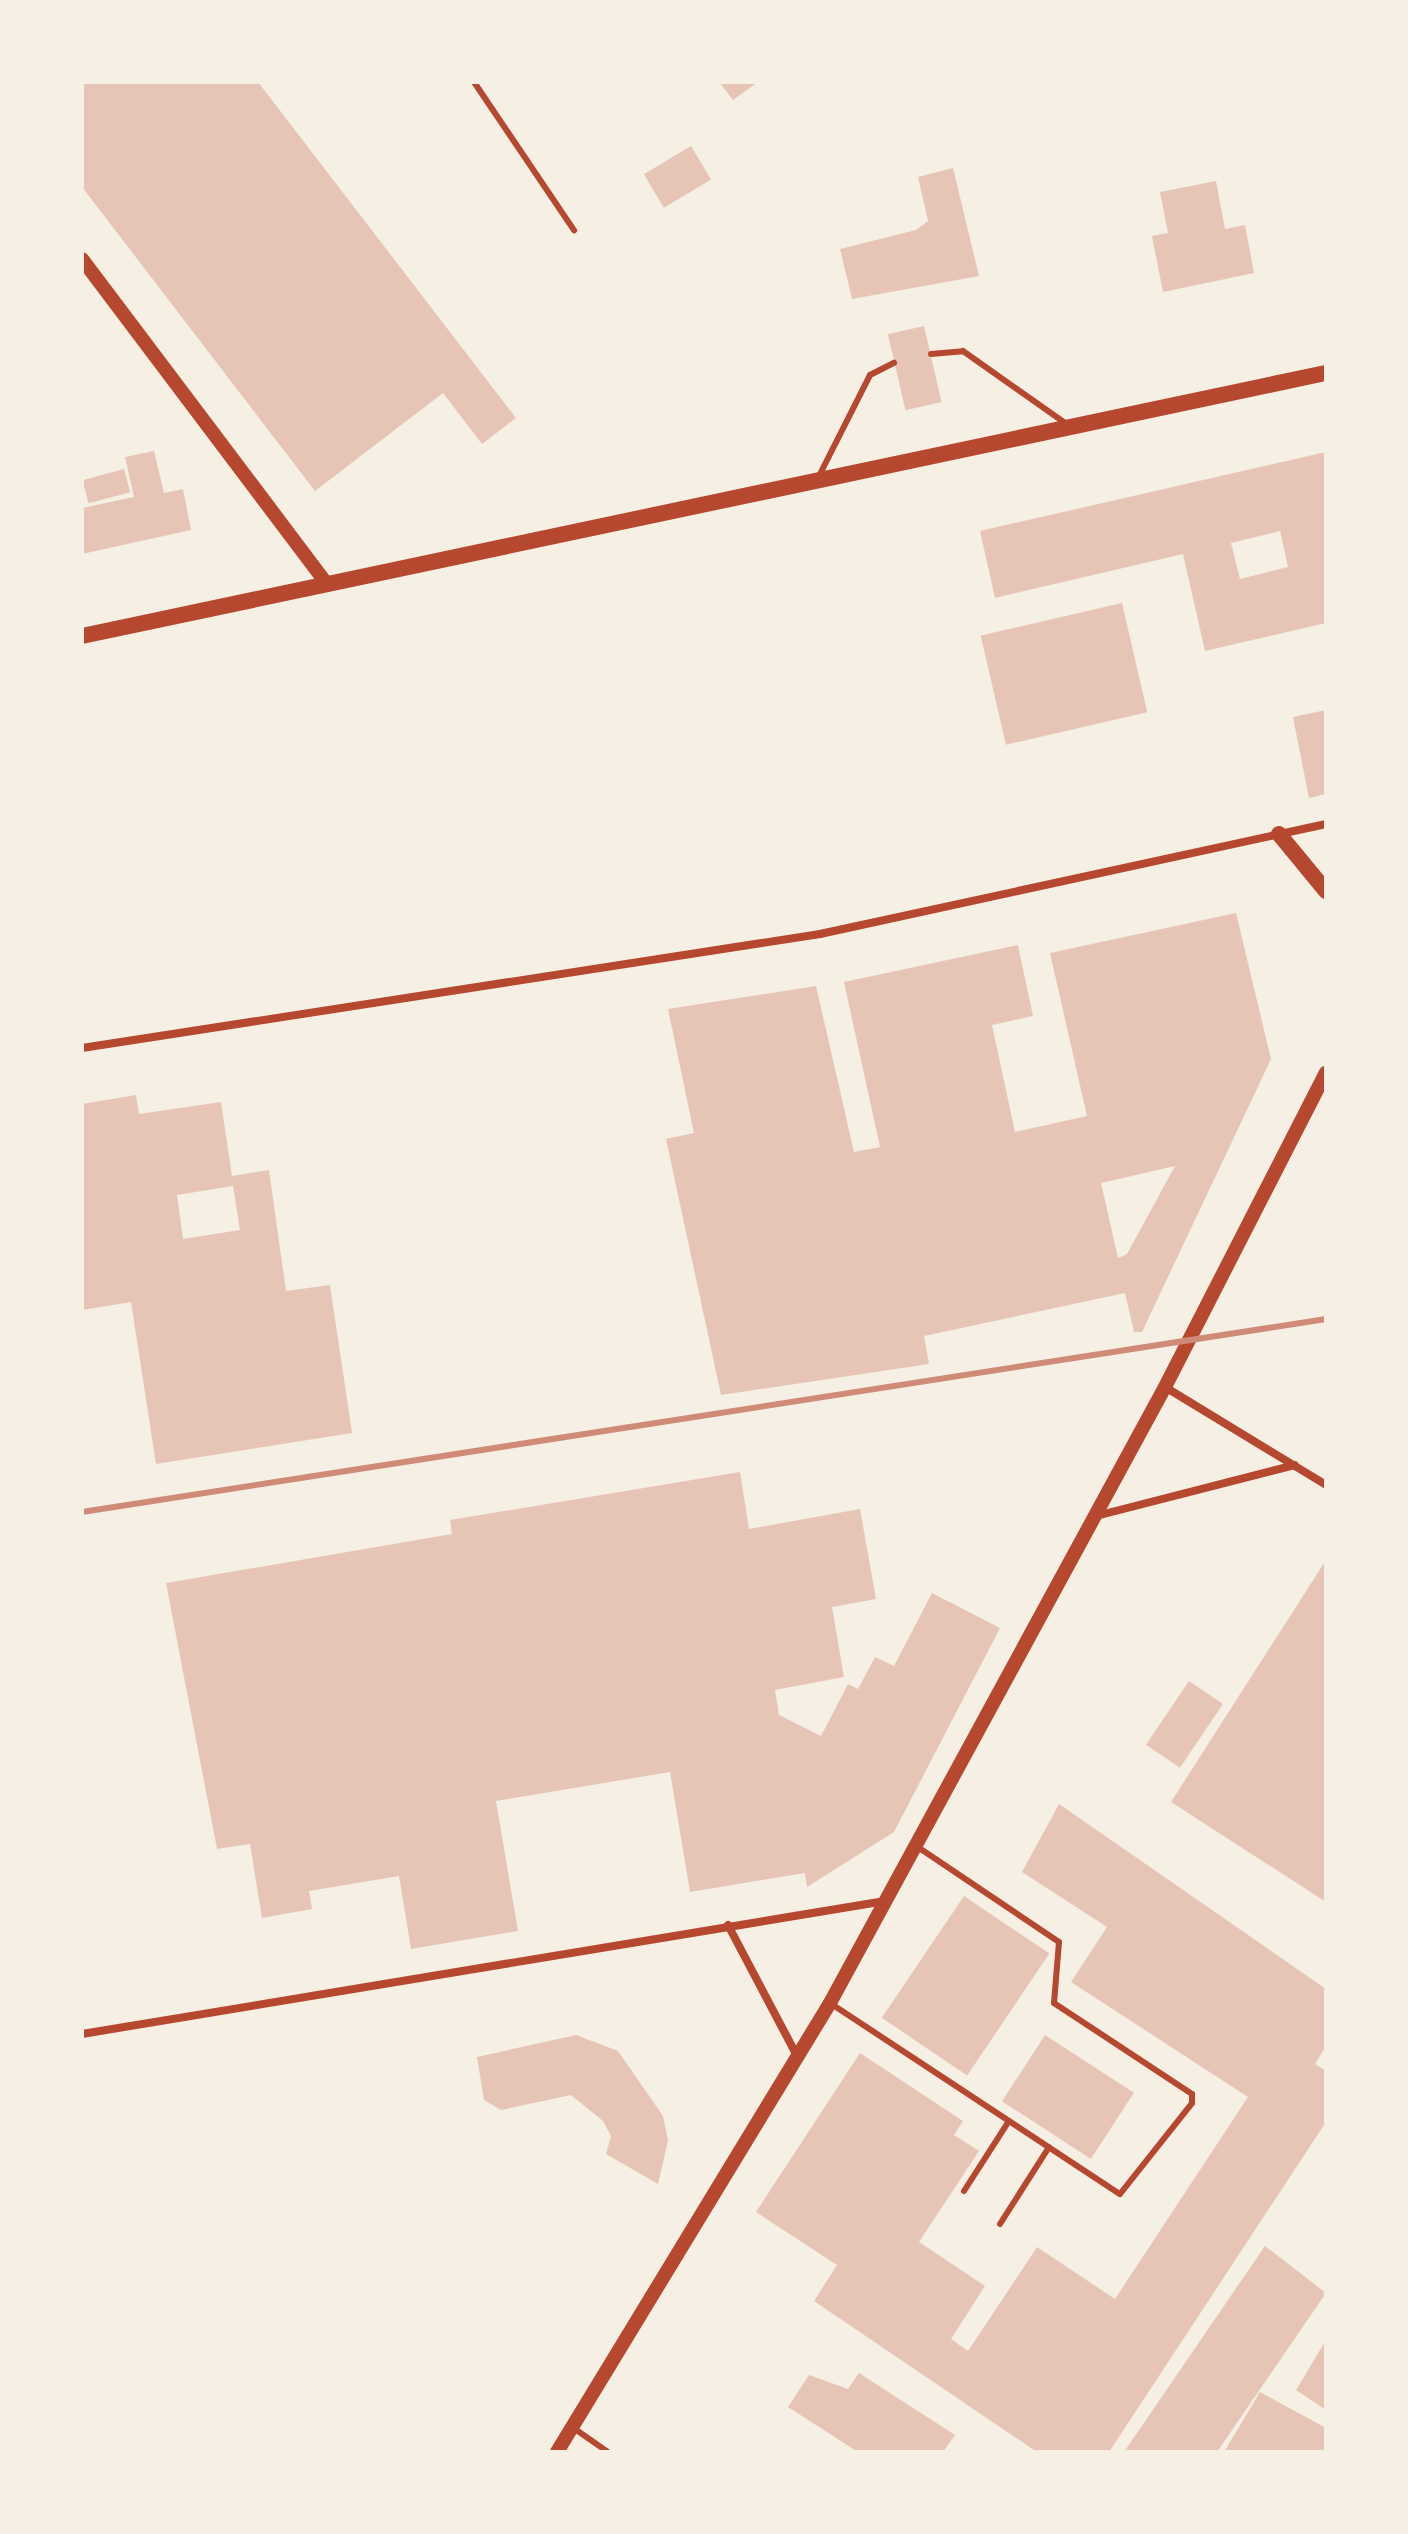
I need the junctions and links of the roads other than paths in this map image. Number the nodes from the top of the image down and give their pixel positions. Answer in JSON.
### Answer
{"nodes":[{"id":1,"x":474,"y":82,"type":"edge"},
{"id":2,"x":574,"y":230,"type":"dead end"},
{"id":3,"x":82,"y":259,"type":"edge"},
{"id":4,"x":931,"y":354,"type":"dead end"},
{"id":5,"x":894,"y":363,"type":"dead end"},
{"id":6,"x":1326,"y":373,"type":"edge"},
{"id":7,"x":1075,"y":429,"type":"junction"},
{"id":8,"x":816,"y":483,"type":"junction"},
{"id":9,"x":328,"y":585,"type":"junction"},
{"id":10,"x":82,"y":636,"type":"edge"},
{"id":11,"x":1326,"y":824,"type":"edge"},
{"id":12,"x":1279,"y":834,"type":"junction"},
{"id":13,"x":1326,"y":891,"type":"edge"},
{"id":14,"x":82,"y":1048,"type":"edge"},
{"id":15,"x":1326,"y":1073,"type":"edge"},
{"id":16,"x":1165,"y":1387,"type":"junction"},
{"id":17,"x":1295,"y":1465,"type":"junction"},
{"id":18,"x":1326,"y":1485,"type":"edge"},
{"id":19,"x":1095,"y":1516,"type":"junction"},
{"id":20,"x":916,"y":1846,"type":"junction"},
{"id":21,"x":886,"y":1901,"type":"junction"},
{"id":22,"x":728,"y":1925,"type":"junction"},
{"id":23,"x":830,"y":2003,"type":"junction"},
{"id":24,"x":82,"y":2034,"type":"edge"},
{"id":25,"x":797,"y":2057,"type":"junction"},
{"id":26,"x":1009,"y":2121,"type":"junction"},
{"id":27,"x":1049,"y":2147,"type":"junction"},
{"id":28,"x":964,"y":2191,"type":"dead end"},
{"id":29,"x":1000,"y":2224,"type":"dead end"},
{"id":30,"x":572,"y":2427,"type":"junction"},
{"id":31,"x":557,"y":2452,"type":"edge"},
{"id":32,"x":608,"y":2452,"type":"edge"}],
"edges":[{"from":1,"to":2,"type":"lane"},
{"from":3,"to":9,"type":"street"},
{"from":4,"to":7,"type":"lane"},
{"from":5,"to":8,"type":"lane"},
{"from":6,"to":7,"type":"main road"},
{"from":7,"to":8,"type":"main road"},
{"from":8,"to":9,"type":"main road"},
{"from":9,"to":10,"type":"main road"},
{"from":11,"to":12,"type":"street"},
{"from":12,"to":13,"type":"main road"},
{"from":12,"to":14,"type":"street"},
{"from":15,"to":16,"type":"street"},
{"from":16,"to":17,"type":"street"},
{"from":16,"to":19,"type":"street"},
{"from":17,"to":18,"type":"street"},
{"from":17,"to":19,"type":"street"},
{"from":19,"to":20,"type":"street"},
{"from":20,"to":21,"type":"street"},
{"from":20,"to":27,"type":"lane"},
{"from":21,"to":22,"type":"street"},
{"from":21,"to":23,"type":"street"},
{"from":22,"to":24,"type":"street"},
{"from":22,"to":25,"type":"street"},
{"from":23,"to":25,"type":"street"},
{"from":23,"to":26,"type":"lane"},
{"from":25,"to":30,"type":"street"},
{"from":26,"to":27,"type":"lane"},
{"from":26,"to":28,"type":"lane"},
{"from":27,"to":29,"type":"lane"},
{"from":30,"to":31,"type":"street"},
{"from":30,"to":32,"type":"lane"}]}
